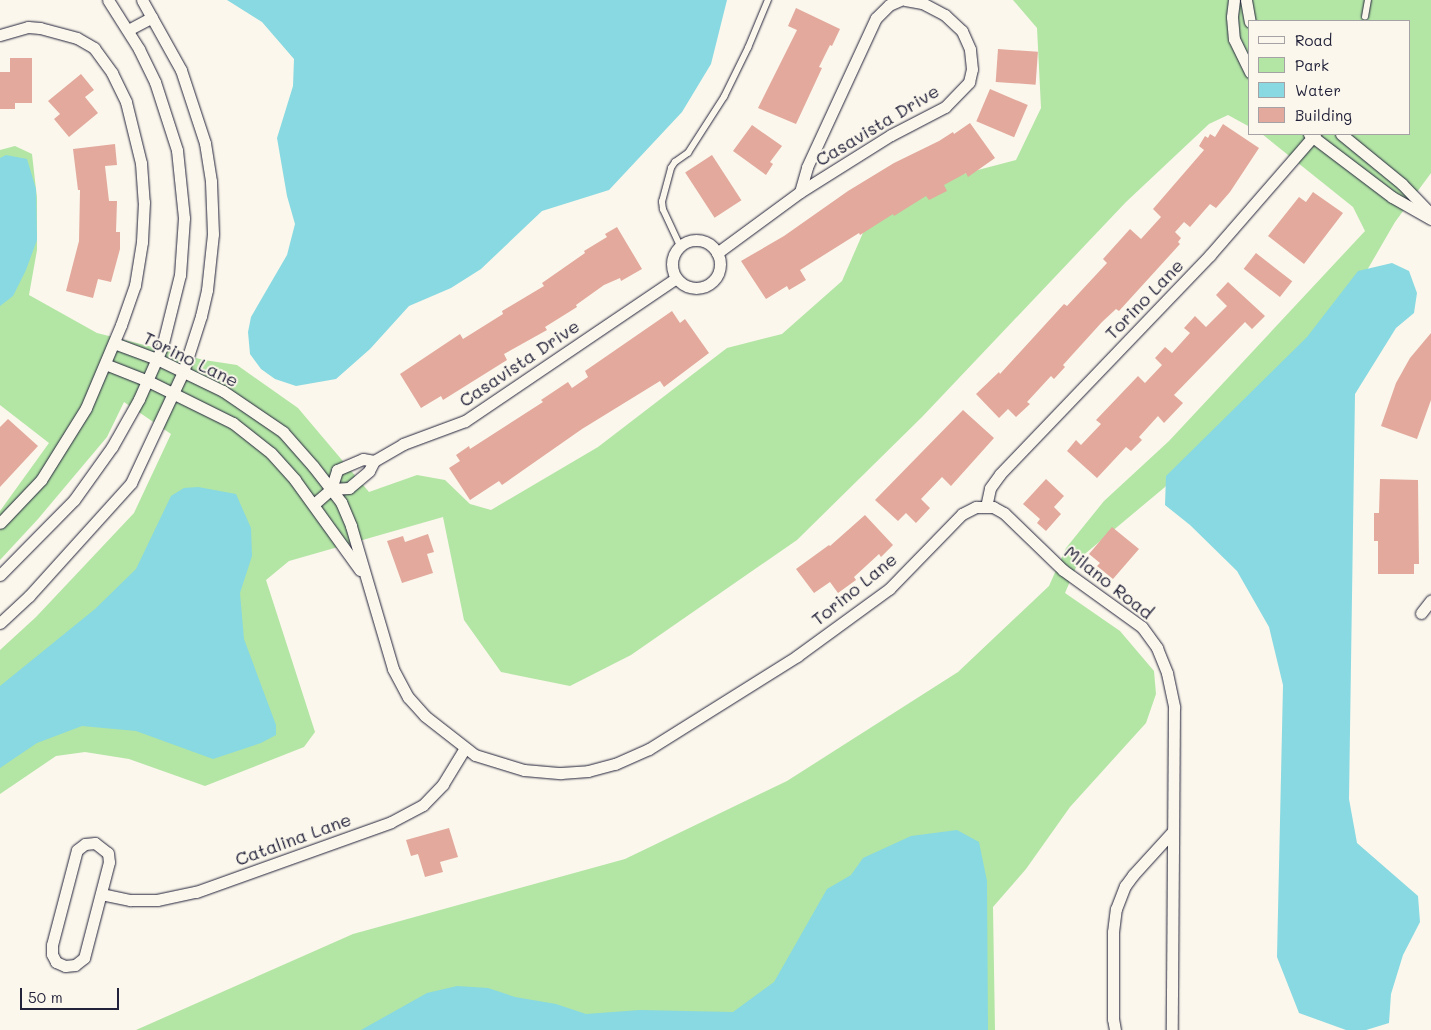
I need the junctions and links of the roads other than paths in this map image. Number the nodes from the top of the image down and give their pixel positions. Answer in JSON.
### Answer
{"nodes":[{"id":1,"x":108,"y":0,"type":"edge"},
{"id":2,"x":142,"y":0,"type":"edge"},
{"id":3,"x":768,"y":0,"type":"edge"},
{"id":4,"x":900,"y":0,"type":"edge"},
{"id":5,"x":905,"y":0,"type":"edge"},
{"id":6,"x":1234,"y":0,"type":"edge"},
{"id":7,"x":1246,"y":0,"type":"edge"},
{"id":8,"x":1368,"y":0,"type":"edge"},
{"id":9,"x":152,"y":17,"type":"junction"},
{"id":10,"x":1365,"y":17,"type":"dead end"},
{"id":11,"x":1250,"y":20,"type":"edge"},
{"id":12,"x":128,"y":30,"type":"junction"},
{"id":13,"x":0,"y":35,"type":"edge"},
{"id":14,"x":1248,"y":68,"type":"edge"},
{"id":15,"x":1312,"y":135,"type":"edge"},
{"id":16,"x":1342,"y":135,"type":"edge"},
{"id":17,"x":800,"y":192,"type":"junction"},
{"id":18,"x":1431,"y":214,"type":"edge"},
{"id":19,"x":1431,"y":219,"type":"edge"},
{"id":20,"x":680,"y":246,"type":"junction"},
{"id":21,"x":717,"y":253,"type":"junction"},
{"id":22,"x":676,"y":278,"type":"junction"},
{"id":23,"x":114,"y":343,"type":"junction"},
{"id":24,"x":157,"y":359,"type":"junction"},
{"id":25,"x":105,"y":364,"type":"junction"},
{"id":26,"x":183,"y":372,"type":"junction"},
{"id":27,"x":148,"y":381,"type":"junction"},
{"id":28,"x":174,"y":393,"type":"junction"},
{"id":29,"x":374,"y":461,"type":"junction"},
{"id":30,"x":331,"y":489,"type":"junction"},
{"id":31,"x":314,"y":504,"type":"junction"},
{"id":32,"x":986,"y":507,"type":"junction"},
{"id":33,"x":0,"y":523,"type":"edge"},
{"id":34,"x":0,"y":575,"type":"edge"},
{"id":35,"x":365,"y":578,"type":"junction"},
{"id":36,"x":1431,"y":600,"type":"edge"},
{"id":37,"x":1421,"y":614,"type":"dead end"},
{"id":38,"x":0,"y":623,"type":"edge"},
{"id":39,"x":466,"y":748,"type":"junction"},
{"id":40,"x":1173,"y":831,"type":"junction"},
{"id":41,"x":101,"y":894,"type":"junction"},
{"id":42,"x":1115,"y":1030,"type":"edge"},
{"id":43,"x":1172,"y":1030,"type":"edge"}],
"edges":[{"from":1,"to":12,"type":"street"},
{"from":2,"to":9,"type":"street"},
{"from":3,"to":20,"type":"lane"},
{"from":4,"to":17,"type":"street","name":"Casavista Drive"},
{"from":5,"to":17,"type":"street","name":"Casavista Drive"},
{"from":6,"to":14,"type":"street"},
{"from":7,"to":11,"type":"street"},
{"from":8,"to":10,"type":"lane"},
{"from":9,"to":12,"type":"street"},
{"from":9,"to":26,"type":"street"},
{"from":12,"to":24,"type":"street"},
{"from":13,"to":23,"type":"street"},
{"from":15,"to":19,"type":"street"},
{"from":15,"to":32,"type":"street","name":"Torino Lane"},
{"from":16,"to":18,"type":"street"},
{"from":17,"to":21,"type":"street","name":"Casavista Drive"},
{"from":20,"to":21,"type":"street"},
{"from":20,"to":22,"type":"street"},
{"from":21,"to":22,"type":"street"},
{"from":22,"to":29,"type":"street","name":"Casavista Drive"},
{"from":23,"to":24,"type":"street","name":"Torino Lane"},
{"from":23,"to":25,"type":"street"},
{"from":24,"to":26,"type":"street","name":"Torino Lane"},
{"from":24,"to":27,"type":"street"},
{"from":25,"to":27,"type":"street","name":"Torino Lane"},
{"from":25,"to":33,"type":"street"},
{"from":26,"to":28,"type":"street"},
{"from":26,"to":30,"type":"street","name":"Torino Lane"},
{"from":27,"to":28,"type":"street","name":"Torino Lane"},
{"from":27,"to":34,"type":"street"},
{"from":28,"to":31,"type":"street","name":"Torino Lane"},
{"from":28,"to":38,"type":"street"},
{"from":29,"to":30,"type":"street","name":"Casavista Drive"},
{"from":29,"to":30,"type":"street","name":"Casavista Drive"},
{"from":30,"to":31,"type":"street"},
{"from":30,"to":35,"type":"street","name":"Torino Lane"},
{"from":31,"to":35,"type":"street","name":"Torino Lane"},
{"from":32,"to":39,"type":"street","name":"Torino Lane"},
{"from":32,"to":40,"type":"street","name":"Milano Road"},
{"from":35,"to":39,"type":"street","name":"Torino Lane"},
{"from":36,"to":37,"type":"street"},
{"from":39,"to":41,"type":"street","name":"Catalina Lane"},
{"from":40,"to":42,"type":"street"},
{"from":40,"to":43,"type":"street","name":"Milano Road"},
{"from":41,"to":41,"type":"street"}]}
